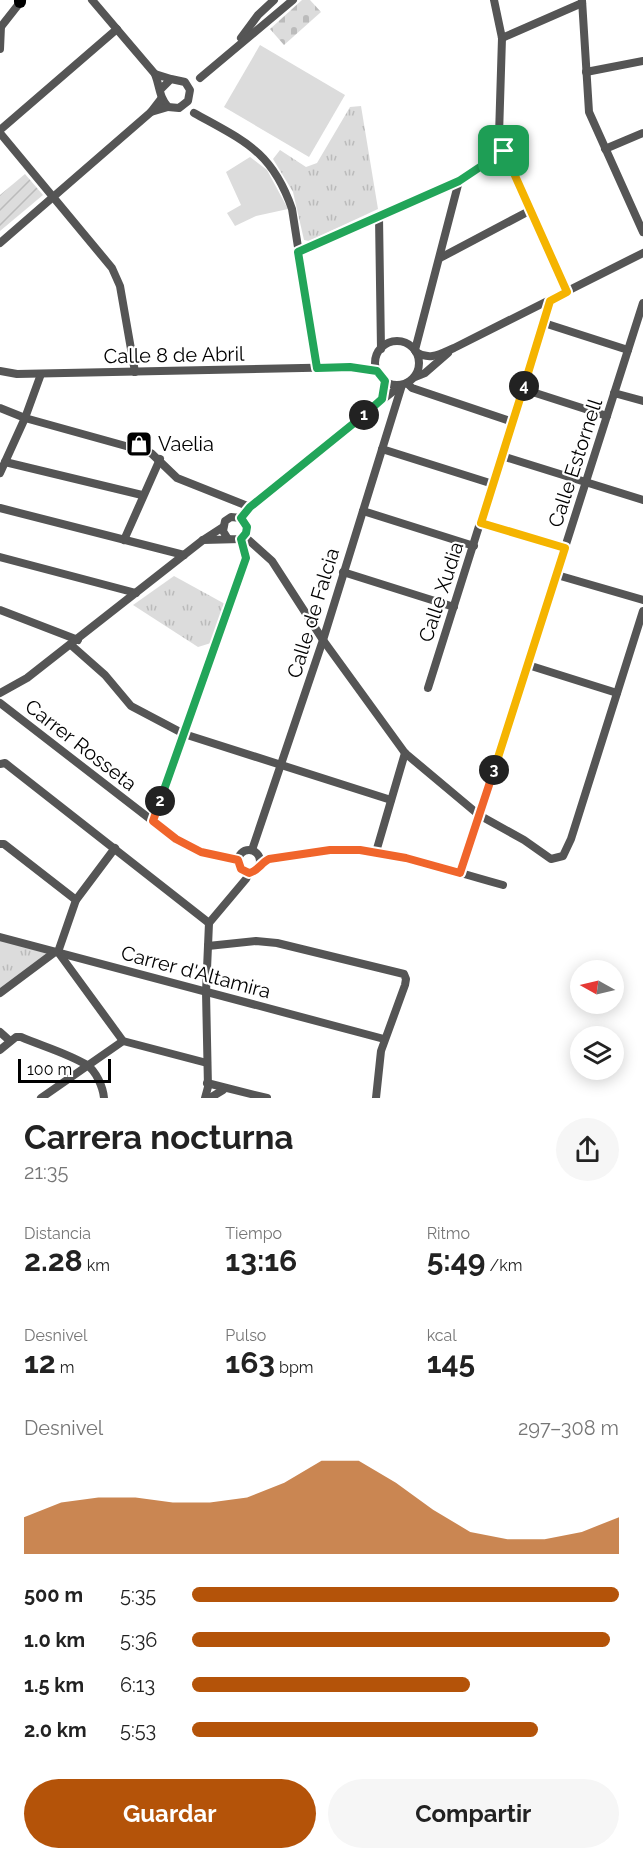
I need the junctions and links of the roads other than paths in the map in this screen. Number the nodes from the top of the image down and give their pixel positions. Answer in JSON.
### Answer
{"nodes":[{"id":1,"x":92,"y":0,"type":"edge"},
{"id":2,"x":274,"y":0,"type":"edge"},
{"id":3,"x":292,"y":0,"type":"edge"},
{"id":4,"x":494,"y":0,"type":"edge"},
{"id":5,"x":21,"y":1,"type":"edge"},
{"id":6,"x":582,"y":2,"type":"edge"},
{"id":7,"x":1,"y":27,"type":"edge"},
{"id":8,"x":117,"y":29,"type":"junction"},
{"id":9,"x":502,"y":38,"type":"junction"},
{"id":10,"x":0,"y":49,"type":"edge"},
{"id":11,"x":227,"y":54,"type":"junction"},
{"id":12,"x":643,"y":61,"type":"edge"},
{"id":13,"x":586,"y":72,"type":"junction"},
{"id":14,"x":155,"y":74,"type":"junction"},
{"id":15,"x":171,"y":79,"type":"junction"},
{"id":16,"x":187,"y":86,"type":"junction"},
{"id":17,"x":161,"y":94,"type":"junction"},
{"id":18,"x":188,"y":101,"type":"junction"},
{"id":19,"x":168,"y":107,"type":"junction"},
{"id":20,"x":179,"y":108,"type":"junction"},
{"id":21,"x":151,"y":112,"type":"junction"},
{"id":22,"x":194,"y":113,"type":"junction"},
{"id":23,"x":0,"y":131,"type":"edge"},
{"id":24,"x":643,"y":132,"type":"edge"},
{"id":25,"x":605,"y":149,"type":"junction"},
{"id":26,"x":504,"y":151,"type":"junction"},
{"id":27,"x":459,"y":181,"type":"junction"},
{"id":28,"x":54,"y":197,"type":"junction"},
{"id":29,"x":531,"y":210,"type":"junction"},
{"id":30,"x":379,"y":217,"type":"junction"},
{"id":31,"x":643,"y":232,"type":"edge"},
{"id":32,"x":0,"y":243,"type":"edge"},
{"id":33,"x":298,"y":252,"type":"junction"},
{"id":34,"x":643,"y":253,"type":"edge"},
{"id":35,"x":440,"y":258,"type":"junction"},
{"id":36,"x":567,"y":292,"type":"junction"},
{"id":37,"x":550,"y":301,"type":"junction"},
{"id":38,"x":643,"y":303,"type":"edge"},
{"id":39,"x":544,"y":323,"type":"junction"},
{"id":40,"x":454,"y":348,"type":"junction"},
{"id":41,"x":381,"y":349,"type":"junction"},
{"id":42,"x":628,"y":350,"type":"junction"},
{"id":43,"x":415,"y":351,"type":"junction"},
{"id":44,"x":376,"y":361,"type":"junction"},
{"id":45,"x":350,"y":367,"type":"junction"},
{"id":46,"x":317,"y":368,"type":"junction"},
{"id":47,"x":0,"y":371,"type":"edge"},
{"id":48,"x":377,"y":371,"type":"junction"},
{"id":49,"x":135,"y":372,"type":"junction"},
{"id":50,"x":41,"y":374,"type":"junction"},
{"id":51,"x":385,"y":381,"type":"junction"},
{"id":52,"x":406,"y":382,"type":"junction"},
{"id":53,"x":523,"y":389,"type":"junction"},
{"id":54,"x":614,"y":393,"type":"junction"},
{"id":55,"x":382,"y":399,"type":"junction"},
{"id":56,"x":643,"y":401,"type":"edge"},
{"id":57,"x":0,"y":408,"type":"edge"},
{"id":58,"x":607,"y":416,"type":"junction"},
{"id":59,"x":25,"y":418,"type":"junction"},
{"id":60,"x":513,"y":423,"type":"junction"},
{"id":61,"x":382,"y":449,"type":"junction"},
{"id":62,"x":502,"y":456,"type":"junction"},
{"id":63,"x":160,"y":459,"type":"junction"},
{"id":64,"x":5,"y":462,"type":"junction"},
{"id":65,"x":0,"y":473,"type":"edge"},
{"id":66,"x":586,"y":482,"type":"junction"},
{"id":67,"x":493,"y":484,"type":"junction"},
{"id":68,"x":142,"y":495,"type":"junction"},
{"id":69,"x":643,"y":500,"type":"edge"},
{"id":70,"x":250,"y":507,"type":"junction"},
{"id":71,"x":0,"y":508,"type":"edge"},
{"id":72,"x":363,"y":511,"type":"junction"},
{"id":73,"x":241,"y":518,"type":"junction"},
{"id":74,"x":481,"y":523,"type":"junction"},
{"id":75,"x":223,"y":527,"type":"junction"},
{"id":76,"x":242,"y":538,"type":"junction"},
{"id":77,"x":228,"y":539,"type":"junction"},
{"id":78,"x":124,"y":540,"type":"junction"},
{"id":79,"x":203,"y":540,"type":"junction"},
{"id":80,"x":474,"y":546,"type":"junction"},
{"id":81,"x":565,"y":548,"type":"junction"},
{"id":82,"x":184,"y":555,"type":"junction"},
{"id":83,"x":0,"y":557,"type":"edge"},
{"id":84,"x":343,"y":572,"type":"junction"},
{"id":85,"x":557,"y":575,"type":"junction"},
{"id":86,"x":136,"y":593,"type":"junction"},
{"id":87,"x":643,"y":600,"type":"edge"},
{"id":88,"x":454,"y":607,"type":"junction"},
{"id":89,"x":0,"y":610,"type":"edge"},
{"id":90,"x":642,"y":616,"type":"edge"},
{"id":91,"x":323,"y":640,"type":"junction"},
{"id":92,"x":74,"y":643,"type":"junction"},
{"id":93,"x":528,"y":665,"type":"junction"},
{"id":94,"x":428,"y":688,"type":"dead end"},
{"id":95,"x":0,"y":693,"type":"edge"},
{"id":96,"x":617,"y":693,"type":"junction"},
{"id":97,"x":0,"y":703,"type":"edge"},
{"id":98,"x":184,"y":734,"type":"junction"},
{"id":99,"x":405,"y":753,"type":"junction"},
{"id":100,"x":0,"y":764,"type":"edge"},
{"id":101,"x":282,"y":766,"type":"junction"},
{"id":102,"x":391,"y":800,"type":"junction"},
{"id":103,"x":479,"y":815,"type":"junction"},
{"id":104,"x":153,"y":821,"type":"junction"},
{"id":105,"x":0,"y":844,"type":"edge"},
{"id":106,"x":116,"y":848,"type":"junction"},
{"id":107,"x":252,"y":850,"type":"junction"},
{"id":108,"x":376,"y":852,"type":"junction"},
{"id":109,"x":238,"y":860,"type":"junction"},
{"id":110,"x":261,"y":863,"type":"junction"},
{"id":111,"x":249,"y":873,"type":"junction"},
{"id":112,"x":460,"y":873,"type":"junction"},
{"id":113,"x":503,"y":885,"type":"dead end"},
{"id":114,"x":76,"y":900,"type":"junction"},
{"id":115,"x":209,"y":922,"type":"junction"},
{"id":116,"x":0,"y":937,"type":"edge"},
{"id":117,"x":208,"y":946,"type":"junction"},
{"id":118,"x":56,"y":952,"type":"junction"},
{"id":119,"x":206,"y":992,"type":"junction"},
{"id":120,"x":0,"y":993,"type":"edge"},
{"id":121,"x":0,"y":1032,"type":"edge"},
{"id":122,"x":384,"y":1039,"type":"junction"},
{"id":123,"x":10,"y":1041,"type":"junction"},
{"id":124,"x":123,"y":1041,"type":"junction"},
{"id":125,"x":0,"y":1050,"type":"edge"},
{"id":126,"x":207,"y":1063,"type":"junction"},
{"id":127,"x":88,"y":1066,"type":"junction"},
{"id":128,"x":207,"y":1085,"type":"junction"},
{"id":129,"x":216,"y":1095,"type":"edge"},
{"id":130,"x":41,"y":1098,"type":"edge"},
{"id":131,"x":104,"y":1098,"type":"edge"},
{"id":132,"x":205,"y":1098,"type":"edge"},
{"id":133,"x":251,"y":1098,"type":"edge"},
{"id":134,"x":267,"y":1098,"type":"edge"},
{"id":135,"x":376,"y":1098,"type":"edge"}],
"edges":[{"from":1,"to":8,"type":"street"},
{"from":2,"to":11,"type":"street"},
{"from":3,"to":11,"type":"street"},
{"from":4,"to":9,"type":"street"},
{"from":5,"to":7,"type":"street"},
{"from":6,"to":9,"type":"street"},
{"from":6,"to":13,"type":"street"},
{"from":7,"to":10,"type":"street"},
{"from":8,"to":14,"type":"street"},
{"from":8,"to":23,"type":"street"},
{"from":9,"to":26,"type":"street"},
{"from":11,"to":16,"type":"street"},
{"from":12,"to":13,"type":"street"},
{"from":13,"to":25,"type":"street"},
{"from":14,"to":15,"type":"street"},
{"from":14,"to":17,"type":"street"},
{"from":15,"to":16,"type":"street"},
{"from":15,"to":17,"type":"street"},
{"from":16,"to":18,"type":"street"},
{"from":17,"to":19,"type":"street"},
{"from":17,"to":21,"type":"street"},
{"from":18,"to":20,"type":"street"},
{"from":18,"to":22,"type":"street"},
{"from":19,"to":20,"type":"street"},
{"from":19,"to":21,"type":"street"},
{"from":20,"to":22,"type":"street"},
{"from":21,"to":28,"type":"street"},
{"from":22,"to":33,"type":"street"},
{"from":23,"to":28,"type":"street"},
{"from":24,"to":25,"type":"street"},
{"from":25,"to":31,"type":"street"},
{"from":26,"to":27,"type":"street"},
{"from":26,"to":29,"type":"street"},
{"from":27,"to":30,"type":"street"},
{"from":27,"to":35,"type":"street"},
{"from":28,"to":32,"type":"street"},
{"from":28,"to":49,"type":"street"},
{"from":29,"to":35,"type":"street"},
{"from":29,"to":36,"type":"street"},
{"from":30,"to":33,"type":"street"},
{"from":30,"to":41,"type":"street"},
{"from":33,"to":46,"type":"street"},
{"from":34,"to":36,"type":"street"},
{"from":35,"to":43,"type":"street"},
{"from":36,"to":37,"type":"street"},
{"from":37,"to":39,"type":"street","name":"Calle Xudia"},
{"from":37,"to":40,"type":"street"},
{"from":38,"to":42,"type":"street","name":"Calle Estornell"},
{"from":39,"to":42,"type":"street"},
{"from":39,"to":53,"type":"street","name":"Calle Xudia"},
{"from":40,"to":43,"type":"street"},
{"from":40,"to":52,"type":"street"},
{"from":41,"to":43,"type":"street"},
{"from":41,"to":44,"type":"street"},
{"from":42,"to":54,"type":"street","name":"Calle Estornell"},
{"from":43,"to":52,"type":"street"},
{"from":44,"to":45,"type":"street","name":"Calle 8 de Abril"},
{"from":44,"to":48,"type":"street"},
{"from":45,"to":46,"type":"street","name":"Calle 8 de Abril"},
{"from":45,"to":48,"type":"street","name":"Calle 8 de Abril"},
{"from":46,"to":49,"type":"street","name":"Calle 8 de Abril"},
{"from":47,"to":50,"type":"street","name":"Calle 8 de Abril"},
{"from":48,"to":51,"type":"street"},
{"from":49,"to":50,"type":"street","name":"Calle 8 de Abril"},
{"from":50,"to":59,"type":"street"},
{"from":51,"to":52,"type":"street"},
{"from":51,"to":55,"type":"street"},
{"from":52,"to":55,"type":"street"},
{"from":52,"to":60,"type":"street"},
{"from":52,"to":61,"type":"street","name":"Calle de Falcia"},
{"from":53,"to":58,"type":"street"},
{"from":53,"to":60,"type":"street","name":"Calle Xudia"},
{"from":54,"to":56,"type":"street"},
{"from":54,"to":58,"type":"street","name":"Calle Estornell"},
{"from":55,"to":70,"type":"street"},
{"from":57,"to":59,"type":"street"},
{"from":58,"to":66,"type":"street","name":"Calle Estornell"},
{"from":59,"to":63,"type":"street"},
{"from":59,"to":64,"type":"street"},
{"from":60,"to":62,"type":"street","name":"Calle Xudia"},
{"from":61,"to":67,"type":"street"},
{"from":61,"to":72,"type":"street","name":"Calle de Falcia"},
{"from":62,"to":66,"type":"street"},
{"from":62,"to":67,"type":"street","name":"Calle Xudia"},
{"from":63,"to":68,"type":"street"},
{"from":63,"to":70,"type":"street"},
{"from":64,"to":65,"type":"street"},
{"from":64,"to":68,"type":"street"},
{"from":66,"to":69,"type":"street"},
{"from":66,"to":81,"type":"street","name":"Calle Estornell"},
{"from":67,"to":74,"type":"street","name":"Calle Xudia"},
{"from":68,"to":78,"type":"street"},
{"from":70,"to":73,"type":"street"},
{"from":71,"to":78,"type":"street"},
{"from":72,"to":80,"type":"street"},
{"from":72,"to":84,"type":"street","name":"Calle de Falcia"},
{"from":73,"to":75,"type":"street"},
{"from":73,"to":76,"type":"street"},
{"from":74,"to":80,"type":"street","name":"Calle Xudia"},
{"from":74,"to":81,"type":"street"},
{"from":75,"to":77,"type":"street"},
{"from":75,"to":79,"type":"street"},
{"from":76,"to":77,"type":"street"},
{"from":76,"to":91,"type":"street"},
{"from":76,"to":98,"type":"street"},
{"from":77,"to":79,"type":"street"},
{"from":78,"to":82,"type":"street"},
{"from":79,"to":82,"type":"street"},
{"from":80,"to":88,"type":"street","name":"Calle Xudia"},
{"from":81,"to":85,"type":"street","name":"Calle Estornell"},
{"from":82,"to":86,"type":"street"},
{"from":83,"to":86,"type":"street"},
{"from":84,"to":88,"type":"street"},
{"from":84,"to":91,"type":"street","name":"Calle de Falcia"},
{"from":85,"to":87,"type":"street"},
{"from":85,"to":93,"type":"street","name":"Calle Estornell"},
{"from":86,"to":92,"type":"street"},
{"from":88,"to":94,"type":"street","name":"Calle Xudia"},
{"from":89,"to":92,"type":"street"},
{"from":90,"to":96,"type":"street"},
{"from":91,"to":99,"type":"street"},
{"from":91,"to":101,"type":"street","name":"Calle de Falcia"},
{"from":92,"to":95,"type":"street"},
{"from":92,"to":98,"type":"street"},
{"from":93,"to":96,"type":"street"},
{"from":93,"to":103,"type":"street","name":"Calle Estornell"},
{"from":96,"to":103,"type":"street"},
{"from":97,"to":104,"type":"street","name":"Carrer Rosseta"},
{"from":98,"to":101,"type":"street"},
{"from":98,"to":104,"type":"street"},
{"from":99,"to":102,"type":"street"},
{"from":99,"to":103,"type":"street"},
{"from":100,"to":106,"type":"street"},
{"from":101,"to":102,"type":"street"},
{"from":101,"to":107,"type":"street","name":"Calle de Falcia"},
{"from":102,"to":108,"type":"street"},
{"from":103,"to":112,"type":"street","name":"Calle Estornell"},
{"from":104,"to":109,"type":"street","name":"Carrer Rosseta"},
{"from":105,"to":114,"type":"street"},
{"from":106,"to":114,"type":"street"},
{"from":106,"to":115,"type":"street"},
{"from":107,"to":109,"type":"street"},
{"from":107,"to":110,"type":"street"},
{"from":108,"to":110,"type":"street"},
{"from":108,"to":112,"type":"street"},
{"from":109,"to":111,"type":"street"},
{"from":110,"to":111,"type":"street"},
{"from":111,"to":115,"type":"street"},
{"from":112,"to":113,"type":"street"},
{"from":114,"to":118,"type":"street"},
{"from":115,"to":117,"type":"street"},
{"from":116,"to":118,"type":"street","name":"Carrer d'Altamira"},
{"from":117,"to":119,"type":"street"},
{"from":117,"to":122,"type":"street"},
{"from":118,"to":119,"type":"street","name":"Carrer d'Altamira"},
{"from":118,"to":120,"type":"street"},
{"from":118,"to":124,"type":"street"},
{"from":119,"to":122,"type":"street","name":"Carrer d'Altamira"},
{"from":119,"to":126,"type":"street"},
{"from":121,"to":123,"type":"street"},
{"from":122,"to":135,"type":"street"},
{"from":123,"to":125,"type":"street"},
{"from":123,"to":127,"type":"street"},
{"from":124,"to":126,"type":"street"},
{"from":124,"to":127,"type":"street"},
{"from":126,"to":128,"type":"street"},
{"from":127,"to":130,"type":"street"},
{"from":127,"to":131,"type":"street"},
{"from":128,"to":129,"type":"street"},
{"from":128,"to":132,"type":"street"},
{"from":128,"to":134,"type":"street"},
{"from":129,"to":133,"type":"street"}]}
